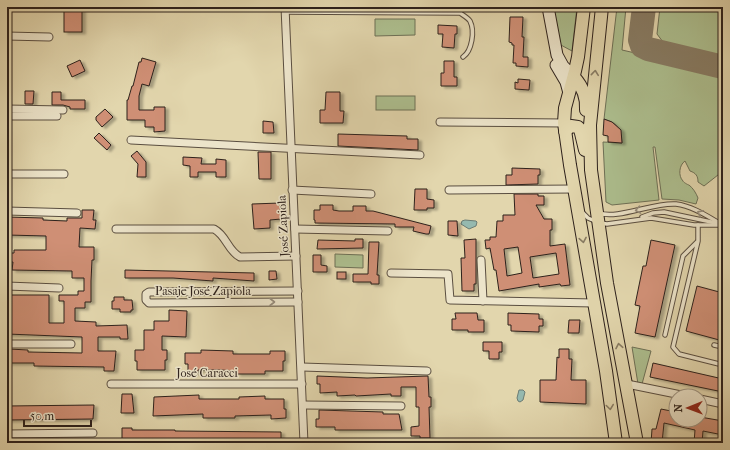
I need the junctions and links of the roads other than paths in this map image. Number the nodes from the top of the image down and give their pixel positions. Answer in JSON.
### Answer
{"nodes":[{"id":1,"x":548,"y":7,"type":"edge"},
{"id":2,"x":584,"y":7,"type":"edge"},
{"id":3,"x":602,"y":7,"type":"edge"},
{"id":4,"x":285,"y":9,"type":"edge"},
{"id":5,"x":7,"y":36,"type":"edge"},
{"id":6,"x":49,"y":37,"type":"dead end"},
{"id":7,"x":554,"y":46,"type":"junction"},
{"id":8,"x":463,"y":57,"type":"dead end"},
{"id":9,"x":574,"y":77,"type":"junction"},
{"id":10,"x":569,"y":93,"type":"junction"},
{"id":11,"x":7,"y":109,"type":"edge"},
{"id":12,"x":63,"y":110,"type":"dead end"},
{"id":13,"x":7,"y":116,"type":"edge"},
{"id":14,"x":58,"y":116,"type":"dead end"},
{"id":15,"x":440,"y":122,"type":"dead end"},
{"id":16,"x":565,"y":127,"type":"junction"},
{"id":17,"x":131,"y":140,"type":"dead end"},
{"id":18,"x":584,"y":145,"type":"junction"},
{"id":19,"x":291,"y":149,"type":"junction"},
{"id":20,"x":420,"y":154,"type":"dead end"},
{"id":21,"x":570,"y":165,"type":"junction"},
{"id":22,"x":7,"y":174,"type":"edge"},
{"id":23,"x":64,"y":174,"type":"dead end"},
{"id":24,"x":593,"y":186,"type":"junction"},
{"id":25,"x":574,"y":189,"type":"junction"},
{"id":26,"x":292,"y":190,"type":"junction"},
{"id":27,"x":449,"y":190,"type":"dead end"},
{"id":28,"x":371,"y":194,"type":"dead end"},
{"id":29,"x":7,"y":211,"type":"edge"},
{"id":30,"x":77,"y":213,"type":"dead end"},
{"id":31,"x":597,"y":217,"type":"junction"},
{"id":32,"x":635,"y":219,"type":"junction"},
{"id":33,"x":723,"y":224,"type":"edge"},
{"id":34,"x":698,"y":225,"type":"junction"},
{"id":35,"x":116,"y":229,"type":"dead end"},
{"id":36,"x":294,"y":229,"type":"junction"},
{"id":37,"x":388,"y":230,"type":"dead end"},
{"id":38,"x":698,"y":241,"type":"junction"},
{"id":39,"x":296,"y":256,"type":"junction"},
{"id":40,"x":481,"y":260,"type":"dead end"},
{"id":41,"x":391,"y":273,"type":"dead end"},
{"id":42,"x":7,"y":286,"type":"edge"},
{"id":43,"x":59,"y":288,"type":"dead end"},
{"id":44,"x":298,"y":291,"type":"junction"},
{"id":45,"x":482,"y":301,"type":"junction"},
{"id":46,"x":298,"y":302,"type":"junction"},
{"id":47,"x":594,"y":303,"type":"junction"},
{"id":48,"x":665,"y":335,"type":"dead end"},
{"id":49,"x":7,"y":344,"type":"edge"},
{"id":50,"x":71,"y":344,"type":"dead end"},
{"id":51,"x":714,"y":345,"type":"dead end"},
{"id":52,"x":723,"y":347,"type":"edge"},
{"id":53,"x":723,"y":365,"type":"edge"},
{"id":54,"x":302,"y":367,"type":"junction"},
{"id":55,"x":427,"y":371,"type":"dead end"},
{"id":56,"x":606,"y":371,"type":"junction"},
{"id":57,"x":111,"y":384,"type":"dead end"},
{"id":58,"x":302,"y":384,"type":"junction"},
{"id":59,"x":627,"y":384,"type":"junction"},
{"id":60,"x":668,"y":392,"type":"edge"},
{"id":61,"x":708,"y":401,"type":"edge"},
{"id":62,"x":723,"y":404,"type":"edge"},
{"id":63,"x":303,"y":405,"type":"junction"},
{"id":64,"x":401,"y":406,"type":"dead end"},
{"id":65,"x":93,"y":433,"type":"dead end"},
{"id":66,"x":7,"y":434,"type":"edge"},
{"id":67,"x":304,"y":443,"type":"edge"},
{"id":68,"x":616,"y":443,"type":"edge"},
{"id":69,"x":638,"y":443,"type":"edge"}],
"edges":[{"from":1,"to":7,"type":"street"},
{"from":2,"to":9,"type":"main road"},
{"from":24,"to":3,"type":"main road","one_way":true},
{"from":4,"to":8,"type":"lane"},
{"from":4,"to":19,"type":"street","name":"José Zapiola"},
{"from":5,"to":6,"type":"street"},
{"from":7,"to":9,"type":"street"},
{"from":7,"to":10,"type":"street"},
{"from":9,"to":10,"type":"main road"},
{"from":9,"to":18,"type":"main road"},
{"from":10,"to":16,"type":"main road"},
{"from":11,"to":12,"type":"street"},
{"from":13,"to":14,"type":"street"},
{"from":15,"to":16,"type":"street"},
{"from":16,"to":18,"type":"main road"},
{"from":16,"to":21,"type":"main road"},
{"from":17,"to":19,"type":"street"},
{"from":18,"to":24,"type":"main road"},
{"from":19,"to":20,"type":"street"},
{"from":19,"to":26,"type":"street","name":"José Zapiola"},
{"from":21,"to":25,"type":"main road"},
{"from":21,"to":31,"type":"lane"},
{"from":22,"to":23,"type":"street"},
{"from":24,"to":31,"type":"main road"},
{"from":25,"to":27,"type":"street"},
{"from":25,"to":47,"type":"main road","one_way":true},
{"from":26,"to":28,"type":"street"},
{"from":26,"to":36,"type":"street","name":"José Zapiola"},
{"from":29,"to":30,"type":"street"},
{"from":31,"to":32,"type":"lane"},
{"from":33,"to":31,"type":"lane","one_way":true},
{"from":59,"to":31,"type":"main road","one_way":true},
{"from":32,"to":33,"type":"lane"},
{"from":32,"to":34,"type":"lane"},
{"from":33,"to":34,"type":"lane"},
{"from":34,"to":38,"type":"lane"},
{"from":35,"to":39,"type":"street"},
{"from":36,"to":37,"type":"street"},
{"from":36,"to":39,"type":"street","name":"José Zapiola"},
{"from":38,"to":48,"type":"lane"},
{"from":38,"to":53,"type":"lane"},
{"from":39,"to":44,"type":"street","name":"José Zapiola"},
{"from":40,"to":45,"type":"street"},
{"from":41,"to":45,"type":"street"},
{"from":42,"to":43,"type":"street"},
{"from":44,"to":46,"type":"street","name":"José Zapiola"},
{"from":44,"to":46,"type":"street","name":"Pasaje José Zapiola","one_way":true},
{"from":45,"to":47,"type":"street"},
{"from":46,"to":54,"type":"street","name":"José Zapiola"},
{"from":47,"to":56,"type":"main road"},
{"from":49,"to":50,"type":"street"},
{"from":51,"to":52,"type":"lane"},
{"from":54,"to":55,"type":"street"},
{"from":54,"to":58,"type":"street","name":"José Zapiola"},
{"from":56,"to":59,"type":"main road"},
{"from":56,"to":68,"type":"main road","one_way":true},
{"from":57,"to":58,"type":"street","name":"José Caracci"},
{"from":58,"to":63,"type":"street","name":"José Zapiola"},
{"from":59,"to":60,"type":"street"},
{"from":59,"to":69,"type":"main road"},
{"from":61,"to":62,"type":"street"},
{"from":63,"to":64,"type":"street"},
{"from":63,"to":67,"type":"street","name":"José Zapiola"},
{"from":65,"to":66,"type":"street"}]}
